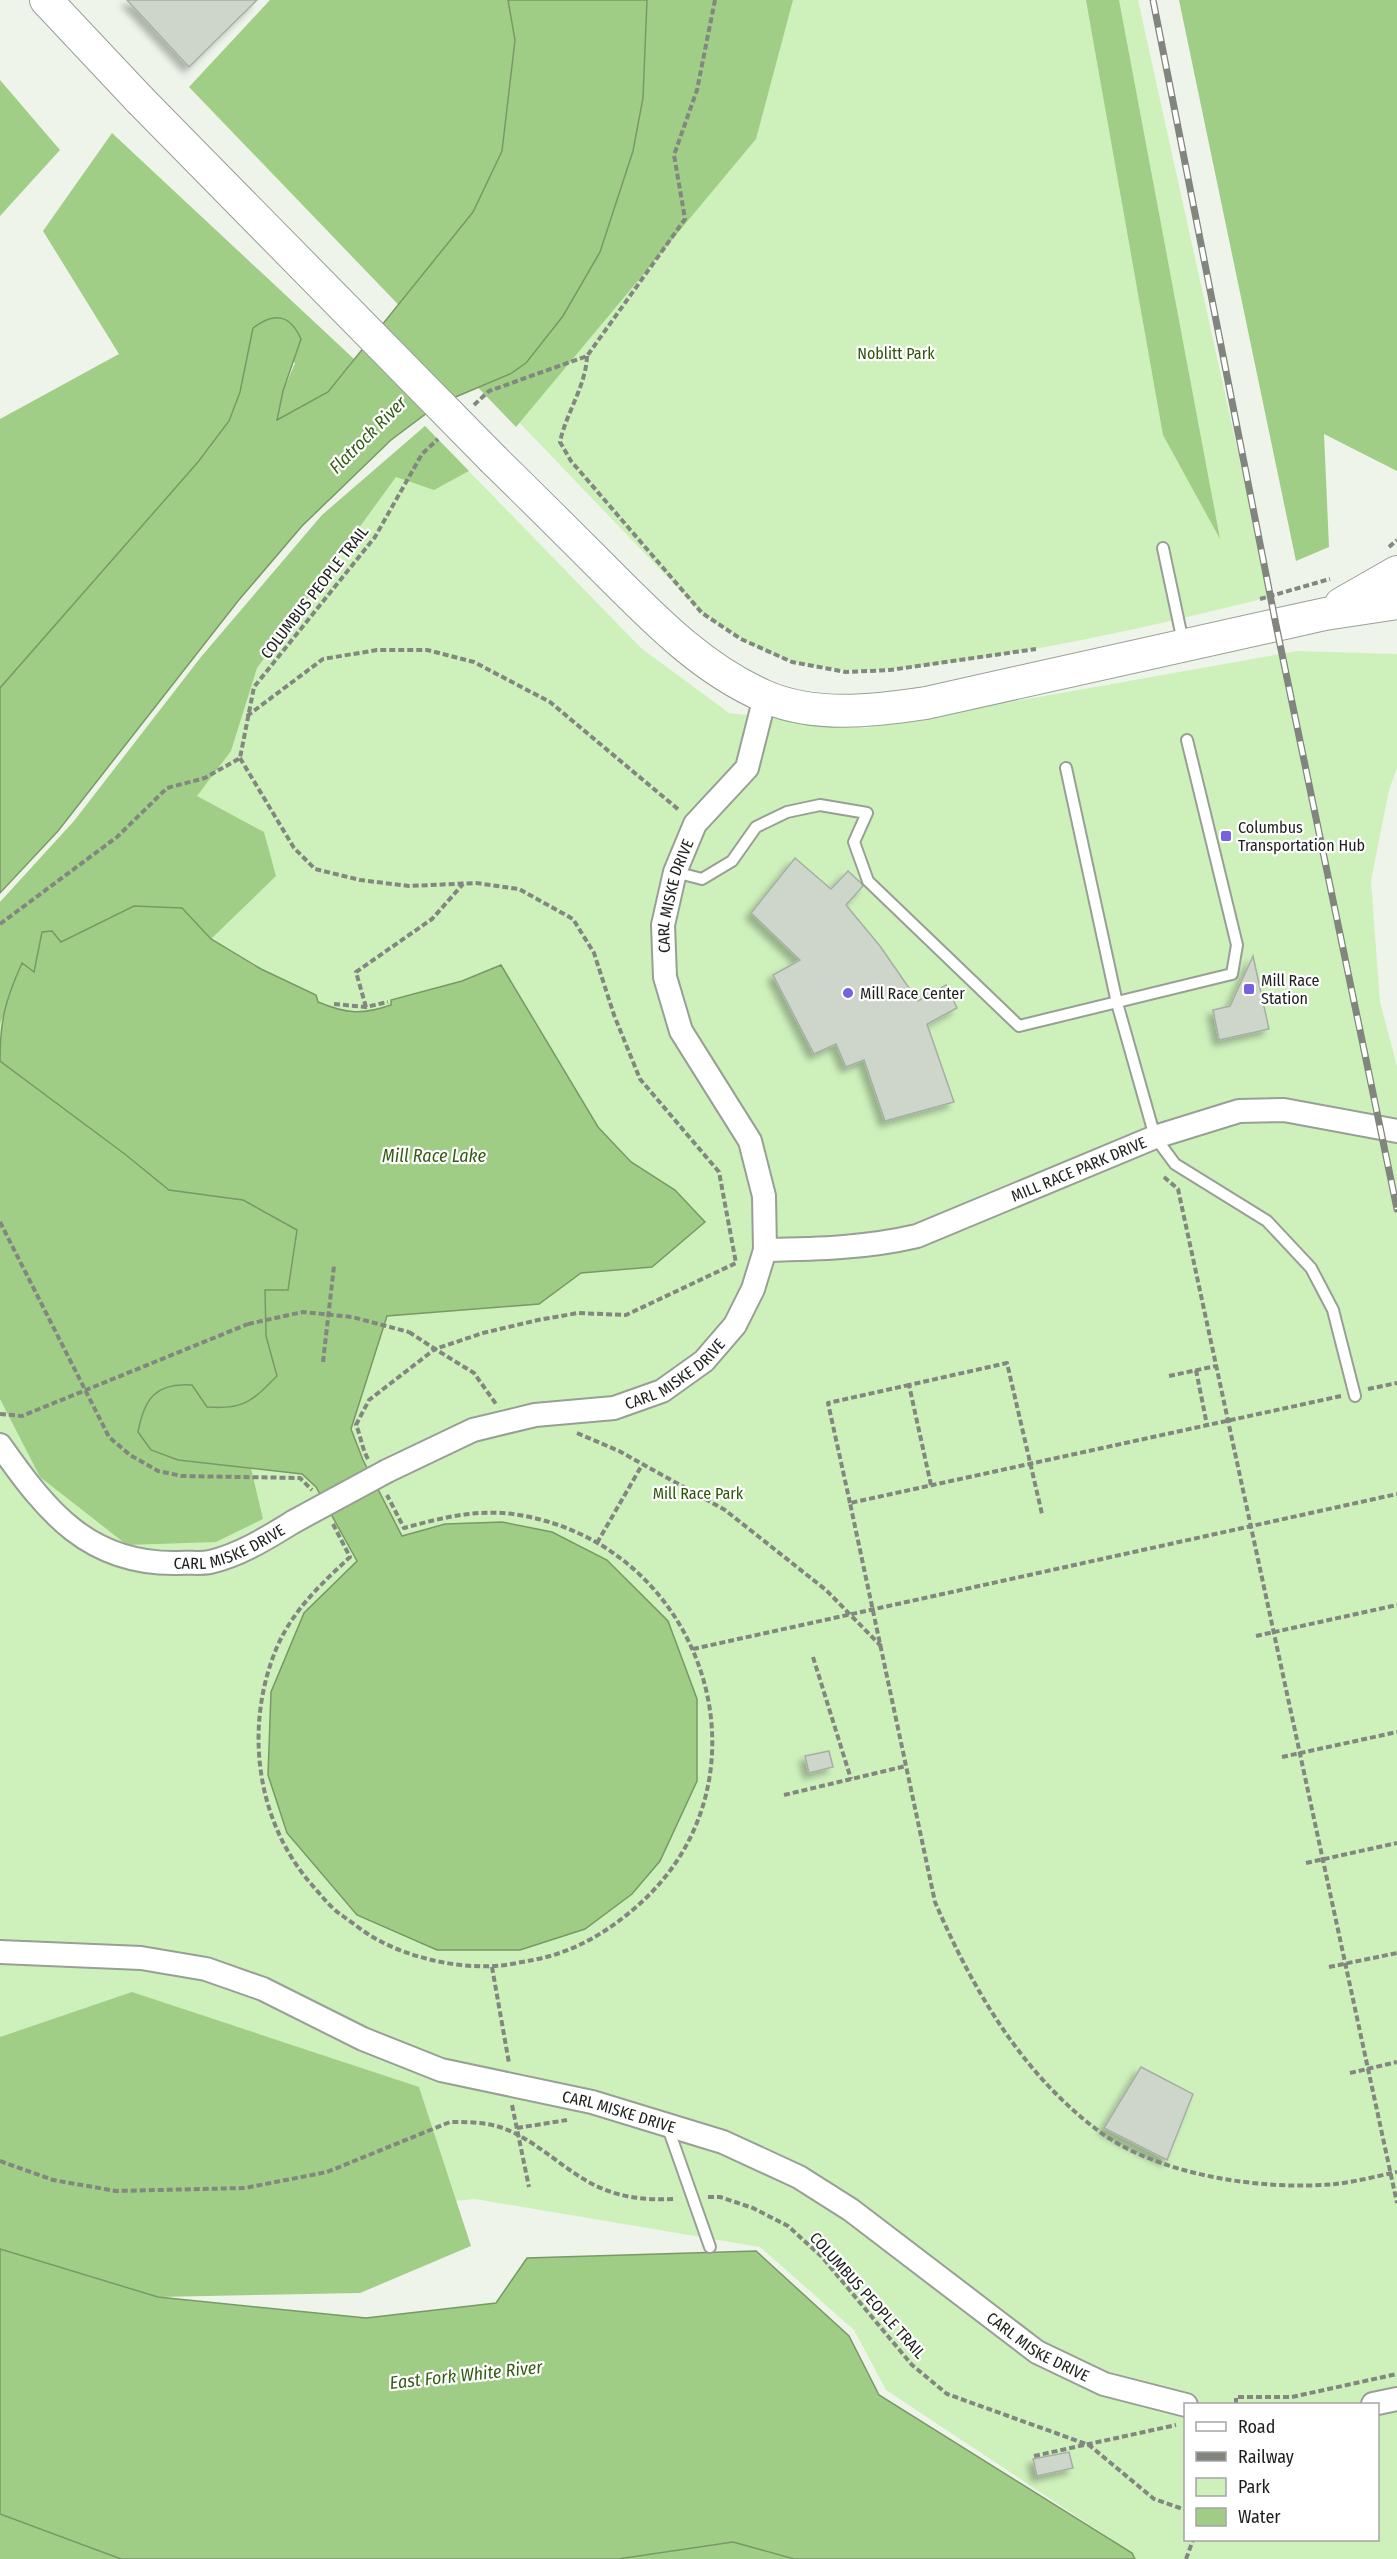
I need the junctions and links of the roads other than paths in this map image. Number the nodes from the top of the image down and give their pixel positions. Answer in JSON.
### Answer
{"nodes":[{"id":1,"x":46,"y":0,"type":"edge"},
{"id":2,"x":1163,"y":548,"type":"dead end"},
{"id":3,"x":1391,"y":561,"type":"edge"},
{"id":4,"x":1397,"y":603,"type":"edge"},
{"id":5,"x":1325,"y":614,"type":"junction"},
{"id":6,"x":1397,"y":618,"type":"edge"},
{"id":7,"x":1183,"y":645,"type":"junction"},
{"id":8,"x":765,"y":697,"type":"junction"},
{"id":9,"x":1187,"y":740,"type":"dead end"},
{"id":10,"x":1066,"y":768,"type":"dead end"},
{"id":11,"x":675,"y":872,"type":"junction"},
{"id":12,"x":1117,"y":1004,"type":"junction"},
{"id":13,"x":1397,"y":1131,"type":"edge"},
{"id":14,"x":1155,"y":1137,"type":"junction"},
{"id":15,"x":765,"y":1250,"type":"junction"},
{"id":16,"x":1355,"y":1394,"type":"road end"},
{"id":17,"x":0,"y":1445,"type":"edge"},
{"id":18,"x":0,"y":1952,"type":"edge"},
{"id":19,"x":667,"y":2125,"type":"junction"},
{"id":20,"x":711,"y":2247,"type":"dead end"},
{"id":21,"x":1397,"y":2399,"type":"edge"},
{"id":22,"x":1378,"y":2403,"type":"edge"},
{"id":23,"x":1184,"y":2405,"type":"edge"}],
"edges":[{"from":1,"to":8,"type":"main road","bridge":true},
{"from":2,"to":7,"type":"lane"},
{"from":3,"to":5,"type":"main road"},
{"from":4,"to":5,"type":"main road"},
{"from":5,"to":6,"type":"main road"},
{"from":5,"to":7,"type":"main road"},
{"from":7,"to":8,"type":"main road"},
{"from":8,"to":11,"type":"street","name":"CARL MISKE DRIVE"},
{"from":9,"to":12,"type":"lane"},
{"from":10,"to":12,"type":"lane"},
{"from":11,"to":12,"type":"lane"},
{"from":11,"to":15,"type":"street","name":"CARL MISKE DRIVE"},
{"from":12,"to":14,"type":"lane"},
{"from":13,"to":14,"type":"street","name":"MILL RACE PARK DRIVE"},
{"from":14,"to":15,"type":"street","name":"MILL RACE PARK DRIVE"},
{"from":14,"to":16,"type":"lane"},
{"from":15,"to":17,"type":"street","name":"CARL MISKE DRIVE","bridge":true},
{"from":18,"to":19,"type":"street","name":"CARL MISKE DRIVE"},
{"from":19,"to":20,"type":"lane"},
{"from":19,"to":23,"type":"street","name":"CARL MISKE DRIVE"},
{"from":21,"to":22,"type":"street"}]}
